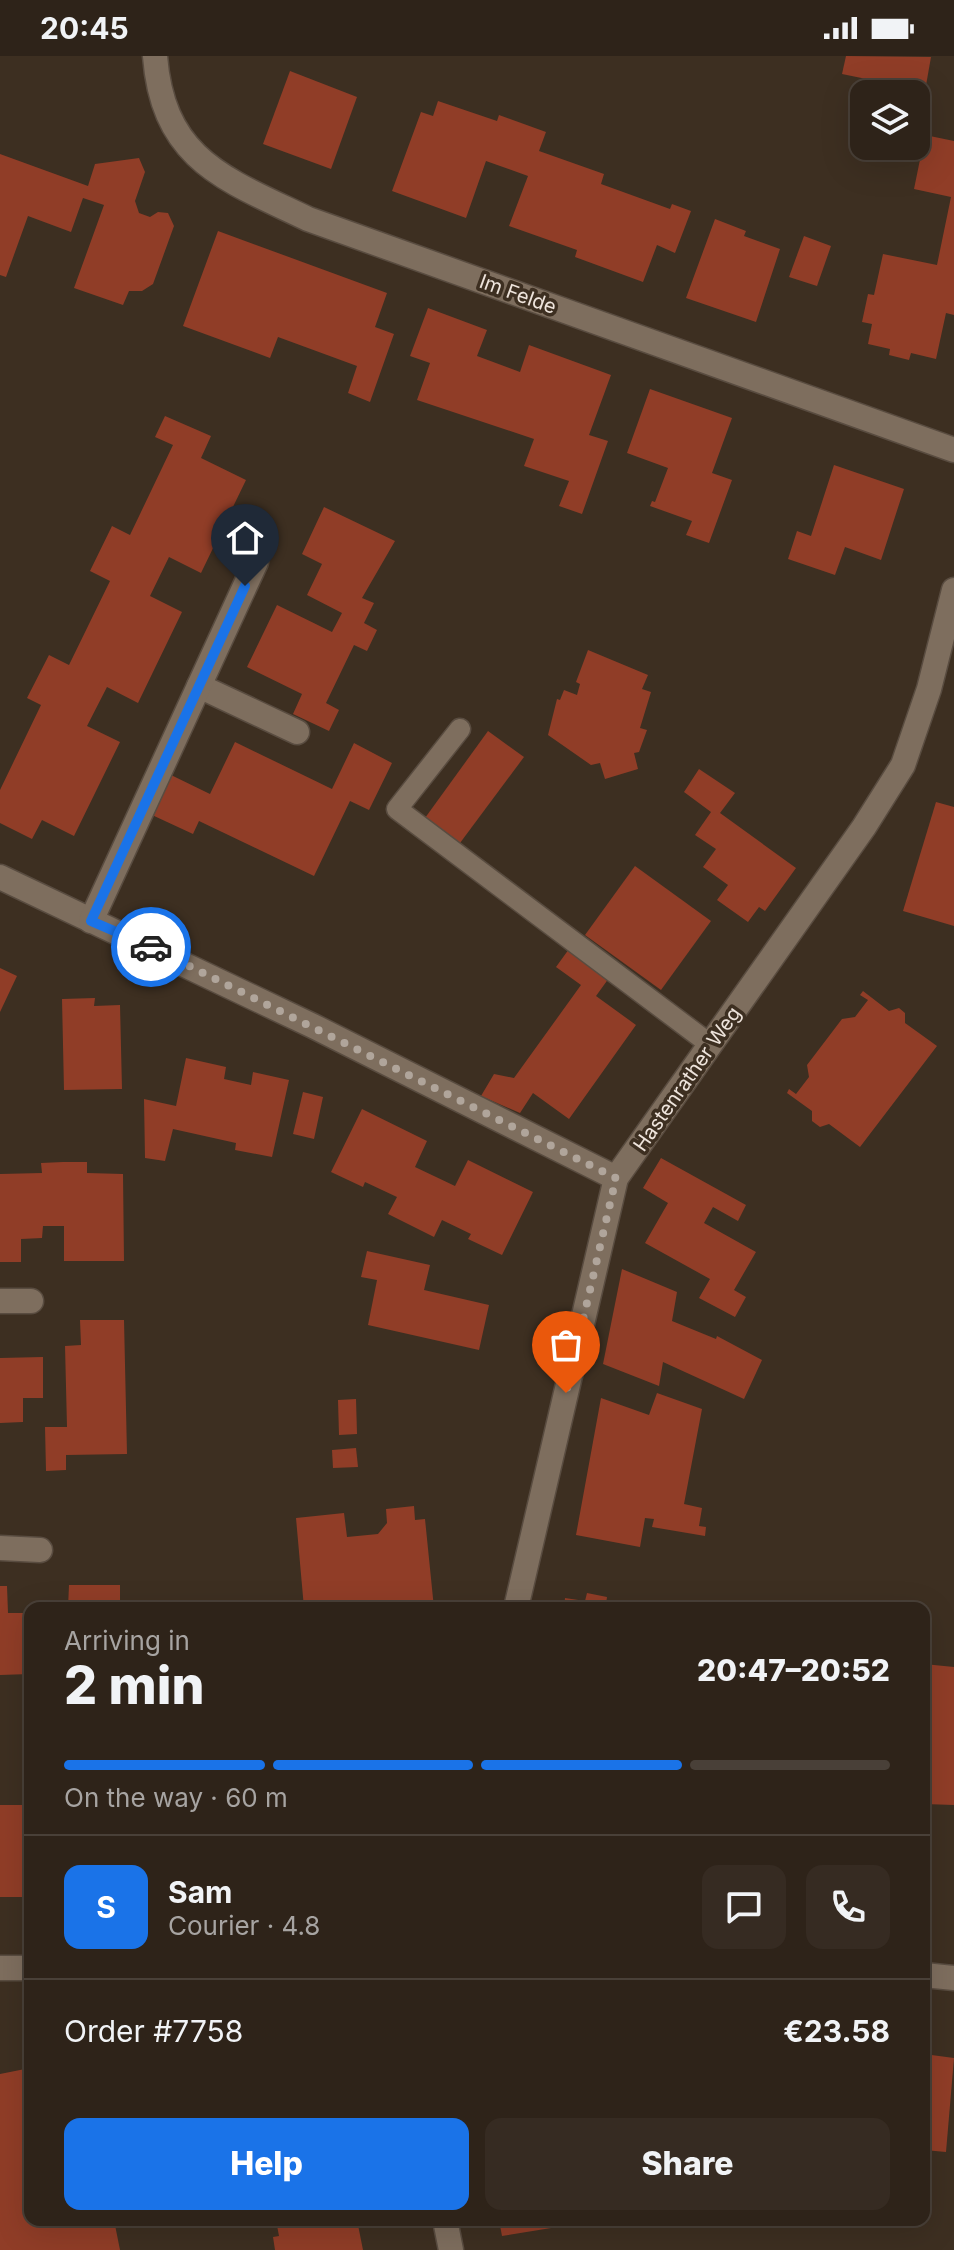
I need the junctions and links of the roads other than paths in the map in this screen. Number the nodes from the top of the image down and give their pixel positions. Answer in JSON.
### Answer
{"nodes":[{"id":1,"x":155,"y":56,"type":"edge"},
{"id":2,"x":954,"y":450,"type":"edge"},
{"id":3,"x":256,"y":562,"type":"dead end"},
{"id":4,"x":954,"y":590,"type":"edge"},
{"id":5,"x":199,"y":686,"type":"junction"},
{"id":6,"x":460,"y":729,"type":"dead end"},
{"id":7,"x":297,"y":732,"type":"dead end"},
{"id":8,"x":0,"y":877,"type":"edge"},
{"id":9,"x":91,"y":921,"type":"junction"},
{"id":10,"x":711,"y":1045,"type":"junction"},
{"id":11,"x":616,"y":1178,"type":"junction"},
{"id":12,"x":0,"y":1301,"type":"edge"},
{"id":13,"x":31,"y":1301,"type":"dead end"},
{"id":14,"x":0,"y":1548,"type":"edge"},
{"id":15,"x":40,"y":1550,"type":"dead end"},
{"id":16,"x":517,"y":1602,"type":"edge"},
{"id":17,"x":0,"y":1968,"type":"edge"},
{"id":18,"x":24,"y":1968,"type":"edge"},
{"id":19,"x":930,"y":1976,"type":"edge"},
{"id":20,"x":954,"y":1978,"type":"edge"},
{"id":21,"x":446,"y":2226,"type":"edge"},
{"id":22,"x":451,"y":2250,"type":"edge"}],
"edges":[{"from":1,"to":2,"type":"street","name":"Im Felde"},
{"from":3,"to":5,"type":"street"},
{"from":4,"to":10,"type":"street","name":"Hastenrather Weg"},
{"from":5,"to":7,"type":"street"},
{"from":5,"to":9,"type":"street"},
{"from":6,"to":10,"type":"lane"},
{"from":8,"to":9,"type":"street"},
{"from":9,"to":11,"type":"street"},
{"from":10,"to":11,"type":"street","name":"Hastenrather Weg"},
{"from":11,"to":16,"type":"street","name":"Hastenrather Weg"},
{"from":12,"to":13,"type":"street"},
{"from":14,"to":15,"type":"street"},
{"from":17,"to":18,"type":"street"},
{"from":19,"to":20,"type":"street"},
{"from":21,"to":22,"type":"street"}]}
